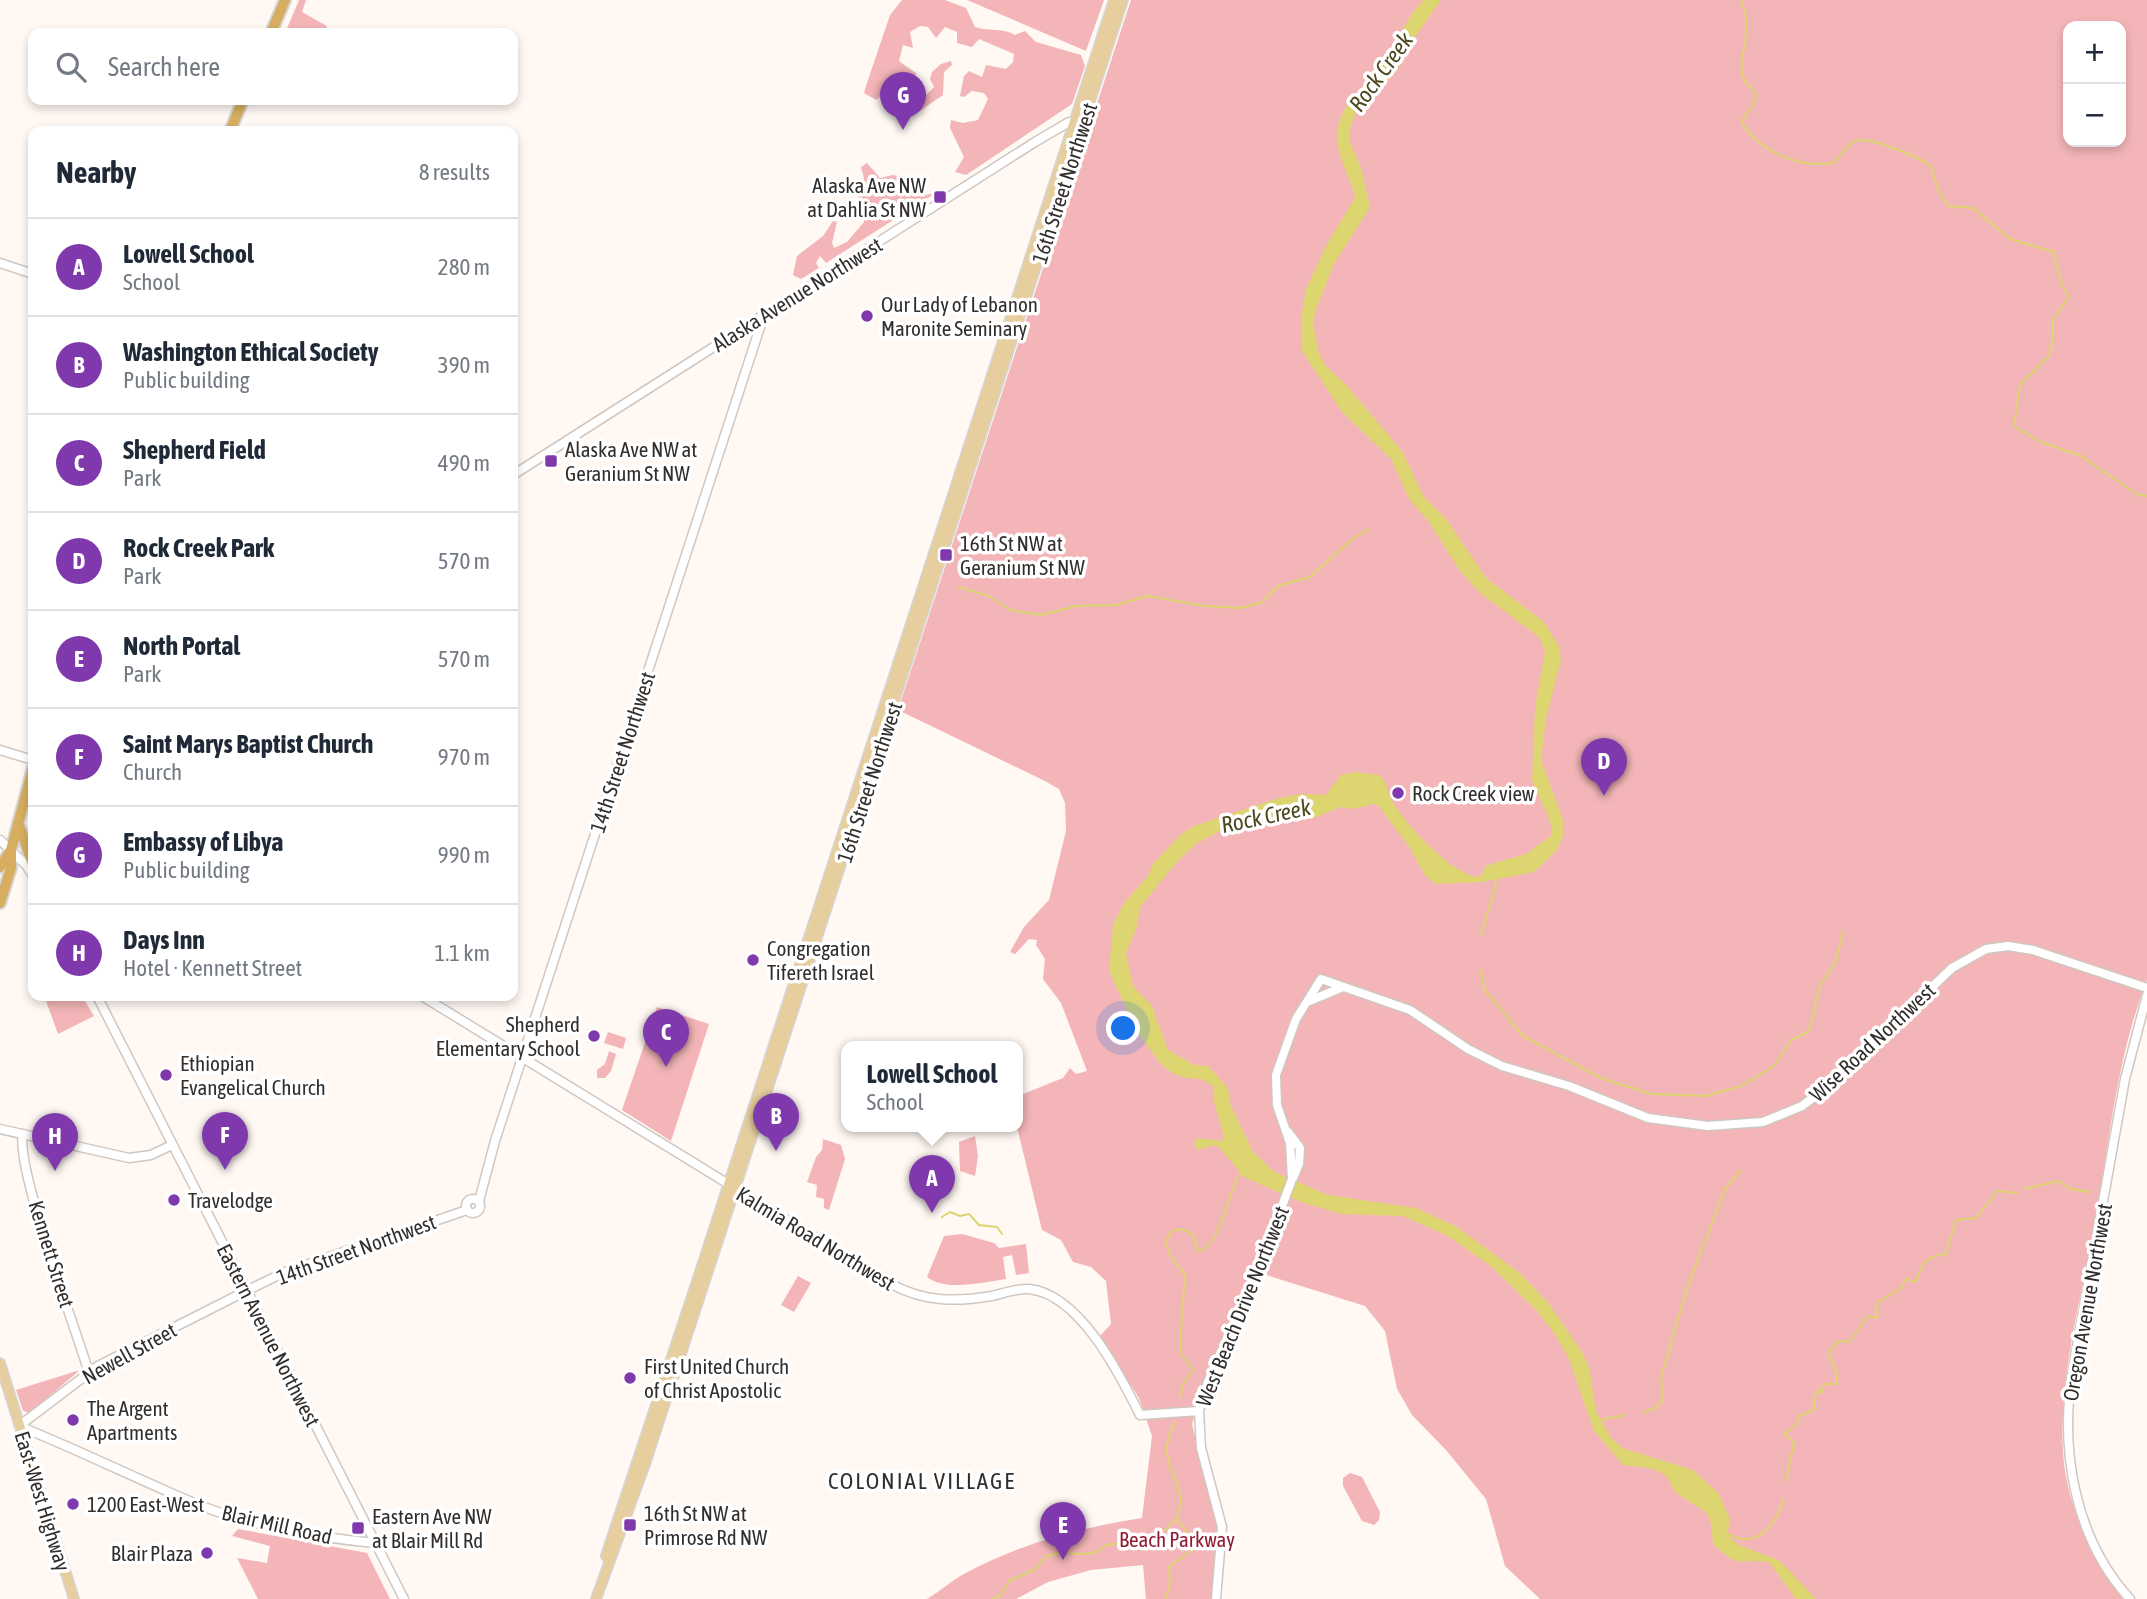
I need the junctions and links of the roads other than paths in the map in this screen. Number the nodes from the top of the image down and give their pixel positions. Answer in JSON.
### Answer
{"nodes":[{"id":1,"x":285,"y":0,"type":"edge"},
{"id":2,"x":1114,"y":0,"type":"edge"},
{"id":3,"x":1123,"y":0,"type":"edge"},
{"id":4,"x":273,"y":28,"type":"edge"},
{"id":5,"x":241,"y":105,"type":"edge"},
{"id":6,"x":1079,"y":122,"type":"junction"},
{"id":7,"x":232,"y":126,"type":"edge"},
{"id":8,"x":0,"y":263,"type":"edge"},
{"id":9,"x":28,"y":272,"type":"edge"},
{"id":10,"x":764,"y":315,"type":"junction"},
{"id":11,"x":518,"y":472,"type":"edge"},
{"id":12,"x":0,"y":750,"type":"edge"},
{"id":13,"x":28,"y":758,"type":"edge"},
{"id":14,"x":28,"y":785,"type":"edge"},
{"id":15,"x":28,"y":797,"type":"edge"},
{"id":16,"x":22,"y":806,"type":"junction"},
{"id":17,"x":18,"y":823,"type":"junction"},
{"id":18,"x":0,"y":840,"type":"edge"},
{"id":19,"x":10,"y":850,"type":"junction"},
{"id":20,"x":28,"y":850,"type":"edge"},
{"id":21,"x":0,"y":867,"type":"edge"},
{"id":22,"x":28,"y":870,"type":"edge"},
{"id":23,"x":0,"y":903,"type":"edge"},
{"id":24,"x":1344,"y":987,"type":"junction"},
{"id":25,"x":2147,"y":988,"type":"edge"},
{"id":26,"x":2147,"y":995,"type":"edge"},
{"id":27,"x":100,"y":1001,"type":"edge"},
{"id":28,"x":430,"y":1001,"type":"edge"},
{"id":29,"x":1304,"y":1004,"type":"junction"},
{"id":30,"x":523,"y":1057,"type":"junction"},
{"id":31,"x":0,"y":1129,"type":"edge"},
{"id":32,"x":1288,"y":1132,"type":"junction"},
{"id":33,"x":23,"y":1134,"type":"junction"},
{"id":34,"x":172,"y":1145,"type":"junction"},
{"id":35,"x":1292,"y":1179,"type":"junction"},
{"id":36,"x":732,"y":1187,"type":"junction"},
{"id":37,"x":476,"y":1200,"type":"junction"},
{"id":38,"x":467,"y":1210,"type":"junction"},
{"id":39,"x":246,"y":1291,"type":"junction"},
{"id":40,"x":0,"y":1363,"type":"edge"},
{"id":41,"x":89,"y":1373,"type":"junction"},
{"id":42,"x":1199,"y":1412,"type":"junction"},
{"id":43,"x":19,"y":1426,"type":"junction"},
{"id":44,"x":375,"y":1543,"type":"junction"},
{"id":45,"x":74,"y":1599,"type":"edge"},
{"id":46,"x":404,"y":1599,"type":"edge"},
{"id":47,"x":596,"y":1599,"type":"edge"},
{"id":48,"x":1216,"y":1599,"type":"edge"},
{"id":49,"x":2130,"y":1599,"type":"edge"}],
"edges":[{"from":1,"to":4,"type":"highway"},
{"from":2,"to":6,"type":"main road","name":"16th Street Northwest"},
{"from":3,"to":6,"type":"main road","name":"16th Street Northwest"},
{"from":5,"to":7,"type":"highway"},
{"from":6,"to":10,"type":"street","name":"Alaska Avenue Northwest"},
{"from":6,"to":36,"type":"main road","name":"16th Street Northwest"},
{"from":8,"to":9,"type":"street"},
{"from":10,"to":11,"type":"street","name":"Alaska Avenue Northwest"},
{"from":10,"to":30,"type":"street","name":"14th Street Northwest"},
{"from":12,"to":13,"type":"street"},
{"from":14,"to":16,"type":"highway"},
{"from":15,"to":16,"type":"street"},
{"from":16,"to":17,"type":"highway"},
{"from":17,"to":19,"type":"highway"},
{"from":17,"to":20,"type":"highway"},
{"from":18,"to":19,"type":"street"},
{"from":19,"to":21,"type":"highway"},
{"from":19,"to":22,"type":"street"},
{"from":19,"to":23,"type":"highway"},
{"from":24,"to":25,"type":"street","name":"Wise Road Northwest"},
{"from":24,"to":29,"type":"street"},
{"from":24,"to":29,"type":"street","name":"Wise Road Northwest"},
{"from":26,"to":49,"type":"street","name":"Oregon Avenue Northwest"},
{"from":27,"to":34,"type":"street","name":"Eastern Avenue Northwest"},
{"from":28,"to":30,"type":"street","name":"Kalmia Road Northwest"},
{"from":29,"to":32,"type":"street"},
{"from":30,"to":36,"type":"street","name":"Kalmia Road Northwest"},
{"from":30,"to":37,"type":"street","name":"14th Street Northwest"},
{"from":31,"to":33,"type":"street"},
{"from":32,"to":35,"type":"street","name":"West Beach Drive Northwest"},
{"from":32,"to":35,"type":"street","name":"West Beach Drive Northwest"},
{"from":33,"to":34,"type":"street"},
{"from":33,"to":41,"type":"street","name":"Kennett Street"},
{"from":34,"to":39,"type":"street","name":"Eastern Avenue Northwest"},
{"from":35,"to":42,"type":"street","name":"West Beach Drive Northwest"},
{"from":36,"to":42,"type":"street","name":"Kalmia Road Northwest"},
{"from":36,"to":47,"type":"main road","name":"16th Street Northwest"},
{"from":37,"to":38,"type":"street"},
{"from":37,"to":38,"type":"street","name":"14th Street Northwest"},
{"from":38,"to":39,"type":"street","name":"14th Street Northwest"},
{"from":39,"to":41,"type":"street","name":"Newell Street"},
{"from":39,"to":44,"type":"street","name":"Eastern Avenue Northwest"},
{"from":40,"to":43,"type":"main road","name":"East-West Highway"},
{"from":41,"to":43,"type":"street","name":"Newell Street"},
{"from":42,"to":48,"type":"street","name":"West Beach Drive Northwest"},
{"from":43,"to":44,"type":"street","name":"Blair Mill Road"},
{"from":43,"to":45,"type":"main road","name":"East-West Highway"},
{"from":44,"to":46,"type":"street","name":"Eastern Avenue Northwest"}]}
